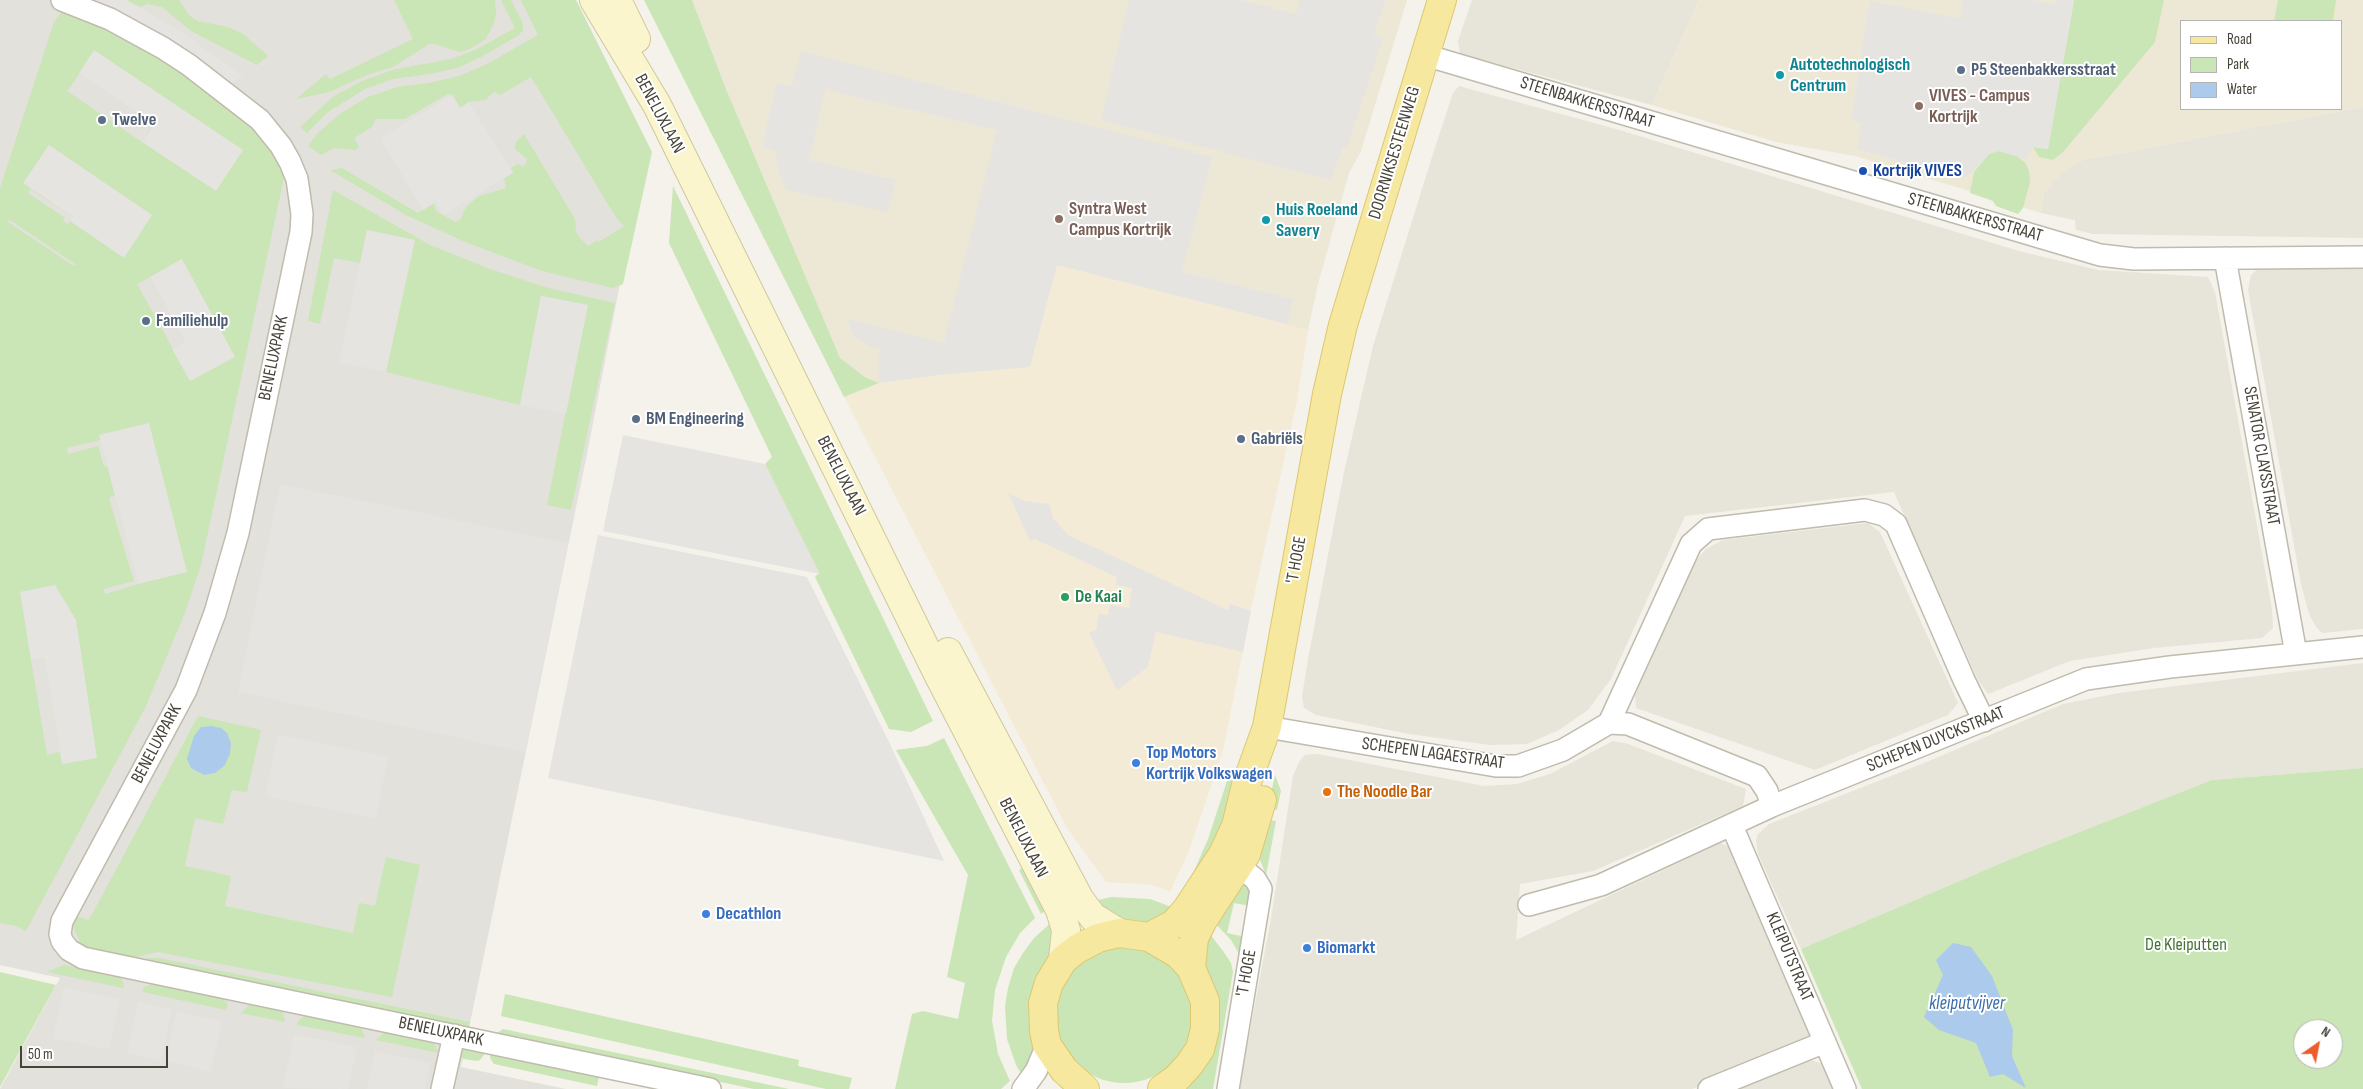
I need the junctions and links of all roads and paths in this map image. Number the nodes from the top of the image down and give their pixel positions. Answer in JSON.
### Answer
{"nodes":[{"id":1,"x":62,"y":0,"type":"edge"},
{"id":2,"x":594,"y":0,"type":"edge"},
{"id":3,"x":617,"y":0,"type":"edge"},
{"id":4,"x":1442,"y":0,"type":"edge"},
{"id":5,"x":1425,"y":55,"type":"junction"},
{"id":6,"x":2363,"y":257,"type":"edge"},
{"id":7,"x":2225,"y":258,"type":"junction"},
{"id":8,"x":1327,"y":394,"type":"joint"},
{"id":9,"x":2363,"y":647,"type":"edge"},
{"id":10,"x":2296,"y":654,"type":"junction"},
{"id":11,"x":1984,"y":721,"type":"junction"},
{"id":12,"x":1609,"y":723,"type":"junction"},
{"id":13,"x":1267,"y":727,"type":"junction"},
{"id":14,"x":1772,"y":806,"type":"junction"},
{"id":15,"x":1732,"y":826,"type":"junction"},
{"id":16,"x":1231,"y":860,"type":"junction"},
{"id":17,"x":1529,"y":905,"type":"dead end"},
{"id":18,"x":1119,"y":933,"type":"junction"},
{"id":19,"x":1149,"y":937,"type":"junction"},
{"id":20,"x":1063,"y":960,"type":"junction"},
{"id":21,"x":1191,"y":968,"type":"junction"},
{"id":22,"x":454,"y":1035,"type":"junction"},
{"id":23,"x":1825,"y":1042,"type":"junction"},
{"id":24,"x":1047,"y":1045,"type":"junction"},
{"id":25,"x":442,"y":1089,"type":"edge"},
{"id":26,"x":710,"y":1089,"type":"edge"},
{"id":27,"x":1023,"y":1089,"type":"edge"},
{"id":28,"x":1079,"y":1089,"type":"edge"},
{"id":29,"x":1162,"y":1089,"type":"edge"},
{"id":30,"x":1228,"y":1089,"type":"edge"},
{"id":31,"x":1709,"y":1089,"type":"edge"},
{"id":32,"x":1845,"y":1089,"type":"edge"}],
"edges":[{"from":1,"to":22,"type":"street","name":"BENELUXPARK"},
{"from":2,"to":20,"type":"main road","name":"BENELUXLAAN"},
{"from":3,"to":18,"type":"main road","name":"BENELUXLAAN"},
{"from":4,"to":5,"type":"main road","name":"DOORNIKSESTEENWEG"},
{"from":5,"to":7,"type":"street","name":"STEENBAKKERSSTRAAT"},
{"from":5,"to":8,"type":"main road","name":"DOORNIKSESTEENWEG"},
{"from":6,"to":7,"type":"street","name":"STEENBAKKERSSTRAAT"},
{"from":7,"to":10,"type":"street","name":"SENATOR CLAYSSTRAAT"},
{"from":8,"to":13,"type":"main road","name":"'T HOGE"},
{"from":9,"to":10,"type":"street","name":"SCHEPEN DUYCKSTRAAT"},
{"from":10,"to":11,"type":"street","name":"SCHEPEN DUYCKSTRAAT"},
{"from":11,"to":12,"type":"street"},
{"from":11,"to":14,"type":"street","name":"SCHEPEN DUYCKSTRAAT"},
{"from":12,"to":13,"type":"street","name":"SCHEPEN LAGAESTRAAT"},
{"from":12,"to":14,"type":"street"},
{"from":13,"to":16,"type":"main road","name":"'T HOGE"},
{"from":14,"to":15,"type":"street","name":"SCHEPEN DUYCKSTRAAT"},
{"from":15,"to":17,"type":"street","name":"SCHEPEN DUYCKSTRAAT"},
{"from":15,"to":23,"type":"street","name":"KLEIPUTSTRAAT"},
{"from":16,"to":19,"type":"main road","name":"'T HOGE"},
{"from":16,"to":21,"type":"main road","name":"'T HOGE"},
{"from":16,"to":30,"type":"street","name":"'T HOGE"},
{"from":18,"to":19,"type":"main road"},
{"from":18,"to":20,"type":"main road"},
{"from":19,"to":21,"type":"main road"},
{"from":20,"to":24,"type":"main road"},
{"from":21,"to":29,"type":"main road"},
{"from":22,"to":25,"type":"street"},
{"from":22,"to":26,"type":"street","name":"BENELUXPARK"},
{"from":23,"to":31,"type":"street"},
{"from":23,"to":32,"type":"street","name":"KLEIPUTSTRAAT"},
{"from":24,"to":27,"type":"street"},
{"from":24,"to":28,"type":"main road"}]}
